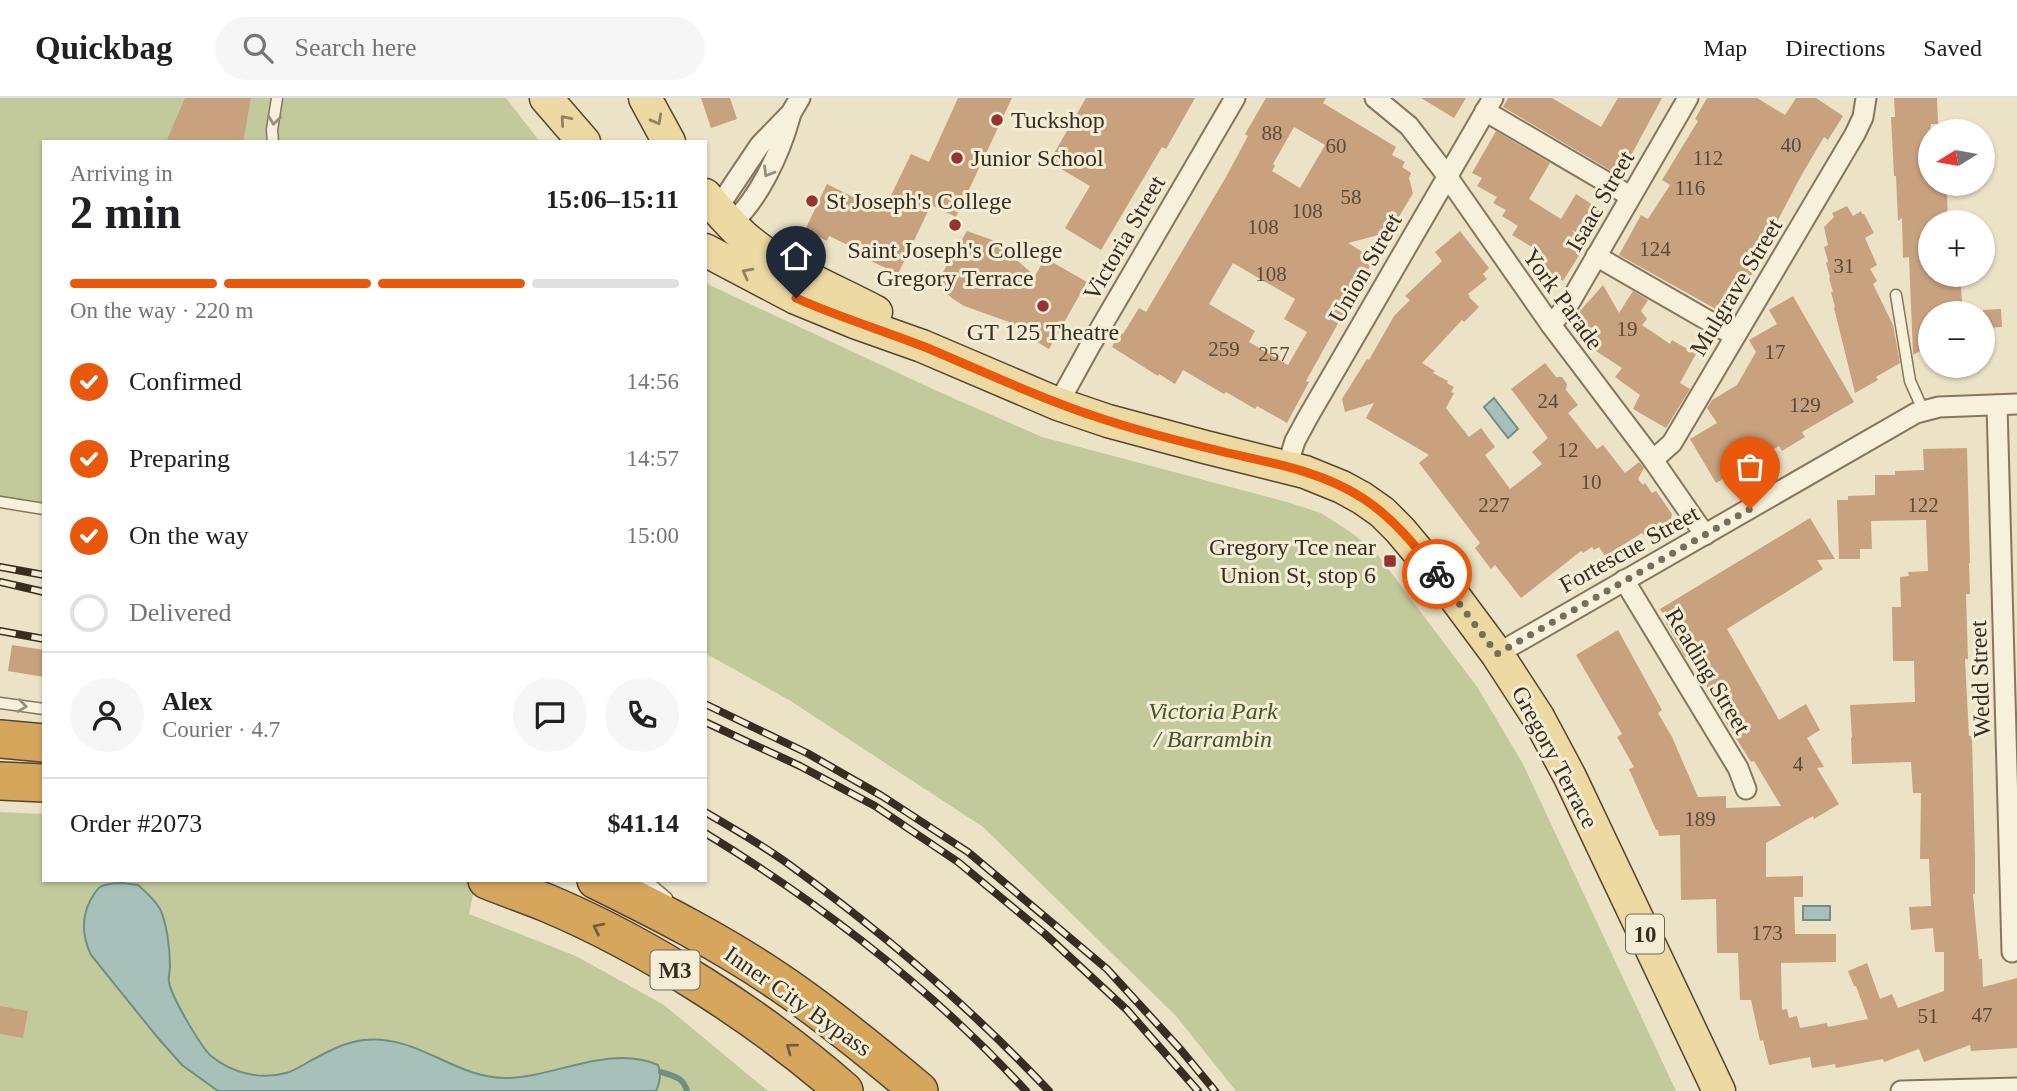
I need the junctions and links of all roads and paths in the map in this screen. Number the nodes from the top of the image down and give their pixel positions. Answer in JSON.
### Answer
{"nodes":[{"id":1,"x":277,"y":98,"type":"edge"},
{"id":2,"x":546,"y":98,"type":"edge"},
{"id":3,"x":646,"y":98,"type":"edge"},
{"id":4,"x":1235,"y":98,"type":"edge"},
{"id":5,"x":1375,"y":98,"type":"edge"},
{"id":6,"x":1688,"y":98,"type":"edge"},
{"id":7,"x":1866,"y":98,"type":"edge"},
{"id":8,"x":1489,"y":105,"type":"edge"},
{"id":9,"x":796,"y":106,"type":"edge"},
{"id":10,"x":273,"y":140,"type":"edge"},
{"id":11,"x":582,"y":140,"type":"edge"},
{"id":12,"x":669,"y":140,"type":"edge"},
{"id":13,"x":1447,"y":176,"type":"junction"},
{"id":14,"x":1630,"y":196,"type":"junction"},
{"id":15,"x":713,"y":216,"type":"edge"},
{"id":16,"x":707,"y":251,"type":"edge"},
{"id":17,"x":1596,"y":256,"type":"junction"},
{"id":18,"x":1896,"y":295,"type":"dead end"},
{"id":19,"x":1551,"y":325,"type":"junction"},
{"id":20,"x":1735,"y":336,"type":"junction"},
{"id":21,"x":922,"y":346,"type":"junction"},
{"id":22,"x":1058,"y":404,"type":"junction"},
{"id":23,"x":2007,"y":405,"type":"edge"},
{"id":24,"x":1923,"y":410,"type":"junction"},
{"id":25,"x":1653,"y":460,"type":"junction"},
{"id":26,"x":1287,"y":467,"type":"junction"},
{"id":27,"x":0,"y":502,"type":"edge"},
{"id":28,"x":42,"y":509,"type":"edge"},
{"id":29,"x":1705,"y":535,"type":"junction"},
{"id":30,"x":1624,"y":580,"type":"junction"},
{"id":31,"x":1497,"y":654,"type":"junction"},
{"id":32,"x":0,"y":703,"type":"edge"},
{"id":33,"x":42,"y":709,"type":"edge"},
{"id":34,"x":0,"y":739,"type":"edge"},
{"id":35,"x":42,"y":743,"type":"edge"},
{"id":36,"x":0,"y":781,"type":"edge"},
{"id":37,"x":42,"y":783,"type":"edge"},
{"id":38,"x":1746,"y":789,"type":"dead end"},
{"id":39,"x":492,"y":882,"type":"edge"},
{"id":40,"x":600,"y":882,"type":"edge"},
{"id":41,"x":648,"y":882,"type":"edge"},
{"id":42,"x":674,"y":905,"type":"dead end"},
{"id":43,"x":683,"y":913,"type":"dead end"},
{"id":44,"x":721,"y":946,"type":"junction"},
{"id":45,"x":2012,"y":952,"type":"dead end"},
{"id":46,"x":2017,"y":1088,"type":"edge"},
{"id":47,"x":844,"y":1091,"type":"edge"},
{"id":48,"x":919,"y":1091,"type":"edge"},
{"id":49,"x":1719,"y":1091,"type":"edge"},
{"id":50,"x":1901,"y":1091,"type":"edge"}],
"edges":[{"from":1,"to":10,"type":"lane","one_way":true},
{"from":11,"to":2,"type":"main road","one_way":true},
{"from":3,"to":12,"type":"main road","one_way":true},
{"from":4,"to":22,"type":"street","name":"Victoria Street"},
{"from":5,"to":13,"type":"street","name":"York Parade"},
{"from":6,"to":14,"type":"street","name":"Isaac Street"},
{"from":7,"to":20,"type":"street","name":"Mulgrave Street"},
{"from":8,"to":13,"type":"street","name":"Union Street"},
{"from":8,"to":14,"type":"street"},
{"from":9,"to":15,"type":"street"},
{"from":13,"to":19,"type":"street","name":"York Parade"},
{"from":13,"to":26,"type":"street","name":"Union Street"},
{"from":14,"to":17,"type":"street","name":"Isaac Street"},
{"from":15,"to":21,"type":"main road","name":"Gregory Terrace","number":"10"},
{"from":21,"to":16,"type":"main road","name":"Gregory Terrace","number":"10","one_way":true},
{"from":17,"to":19,"type":"street","name":"Isaac Street"},
{"from":17,"to":20,"type":"street"},
{"from":18,"to":24,"type":"lane"},
{"from":19,"to":25,"type":"street","name":"York Parade"},
{"from":20,"to":25,"type":"street","name":"Mulgrave Street"},
{"from":21,"to":22,"type":"main road","name":"Gregory Terrace","number":"10"},
{"from":22,"to":26,"type":"main road","name":"Gregory Terrace","number":"10"},
{"from":23,"to":24,"type":"street","name":"Fortescue Street"},
{"from":23,"to":45,"type":"street","name":"Wedd Street"},
{"from":24,"to":29,"type":"street","name":"Fortescue Street"},
{"from":25,"to":29,"type":"street","name":"York Parade"},
{"from":26,"to":31,"type":"main road","name":"Gregory Terrace","number":"10"},
{"from":27,"to":28,"type":"lane"},
{"from":29,"to":30,"type":"street","name":"Fortescue Street"},
{"from":30,"to":31,"type":"street","name":"Fortescue Street"},
{"from":30,"to":38,"type":"street","name":"Reading Street"},
{"from":31,"to":49,"type":"main road","name":"Gregory Terrace","number":"10"},
{"from":32,"to":33,"type":"lane","one_way":true},
{"from":34,"to":35,"type":"highway"},
{"from":36,"to":37,"type":"highway"},
{"from":47,"to":39,"type":"highway","name":"Inner City Bypass","number":"M3","one_way":true},
{"from":40,"to":44,"type":"highway","name":"Inner City Bypass","number":"M3"},
{"from":41,"to":42,"type":"lane"},
{"from":43,"to":44,"type":"lane"},
{"from":44,"to":48,"type":"highway","name":"Inner City Bypass","number":"M3"},
{"from":46,"to":50,"type":"street"}]}
